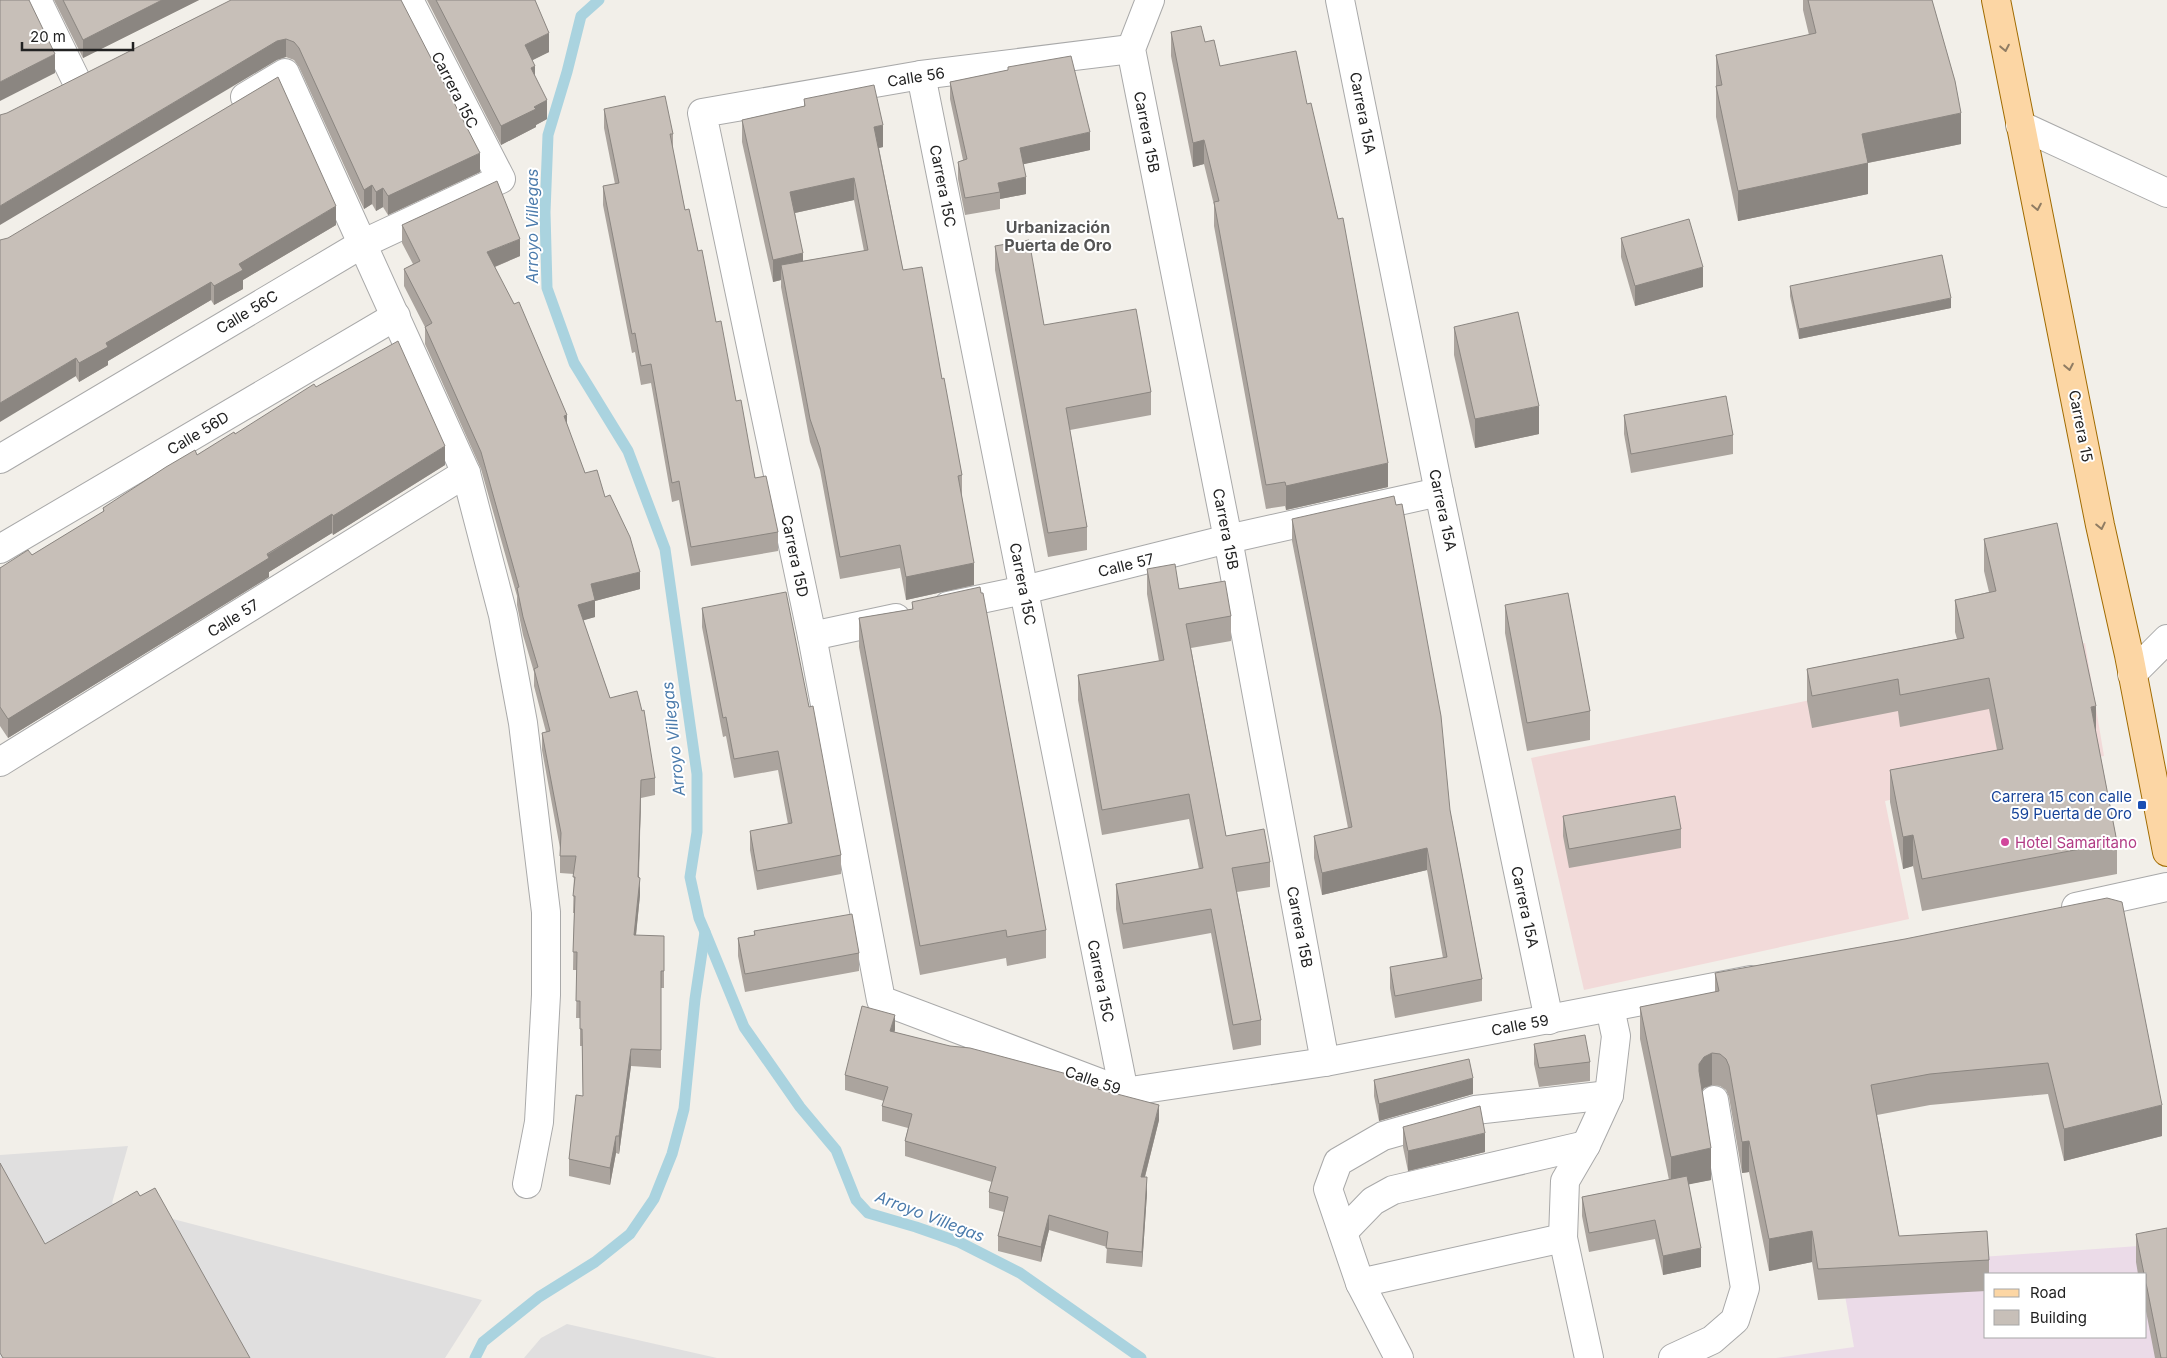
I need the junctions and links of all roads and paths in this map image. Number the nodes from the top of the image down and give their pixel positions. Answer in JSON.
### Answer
{"nodes":[{"id":1,"x":37,"y":0,"type":"edge"},
{"id":2,"x":409,"y":0,"type":"edge"},
{"id":3,"x":1150,"y":0,"type":"edge"},
{"id":4,"x":1340,"y":0,"type":"edge"},
{"id":5,"x":1996,"y":0,"type":"edge"},
{"id":6,"x":1131,"y":49,"type":"junction"},
{"id":7,"x":102,"y":67,"type":"edge"},
{"id":8,"x":921,"y":75,"type":"junction"},
{"id":9,"x":76,"y":80,"type":"junction"},
{"id":10,"x":51,"y":93,"type":"edge"},
{"id":11,"x":226,"y":108,"type":"edge"},
{"id":12,"x":702,"y":113,"type":"joint"},
{"id":13,"x":2020,"y":125,"type":"junction"},
{"id":14,"x":501,"y":179,"type":"joint"},
{"id":15,"x":2167,"y":193,"type":"edge"},
{"id":16,"x":362,"y":244,"type":"junction"},
{"id":17,"x":396,"y":316,"type":"junction"},
{"id":18,"x":0,"y":459,"type":"edge"},
{"id":19,"x":466,"y":473,"type":"junction"},
{"id":20,"x":1439,"y":492,"type":"junction"},
{"id":21,"x":1228,"y":540,"type":"junction"},
{"id":22,"x":0,"y":549,"type":"edge"},
{"id":23,"x":1024,"y":590,"type":"junction"},
{"id":24,"x":812,"y":636,"type":"junction"},
{"id":25,"x":2167,"y":639,"type":"edge"},
{"id":26,"x":2132,"y":674,"type":"junction"},
{"id":27,"x":0,"y":762,"type":"edge"},
{"id":28,"x":2167,"y":852,"type":"edge"},
{"id":29,"x":2167,"y":887,"type":"edge"},
{"id":30,"x":2050,"y":913,"type":"edge"},
{"id":31,"x":1778,"y":974,"type":"edge"},
{"id":32,"x":881,"y":1000,"type":"joint"},
{"id":33,"x":1610,"y":1008,"type":"junction"},
{"id":34,"x":1549,"y":1020,"type":"junction"},
{"id":35,"x":1325,"y":1062,"type":"junction"},
{"id":36,"x":1124,"y":1092,"type":"junction"},
{"id":37,"x":1609,"y":1095,"type":"junction"},
{"id":38,"x":1714,"y":1100,"type":"dead end"},
{"id":39,"x":1586,"y":1145,"type":"junction"},
{"id":40,"x":527,"y":1184,"type":"dead end"},
{"id":41,"x":1343,"y":1232,"type":"junction"},
{"id":42,"x":1563,"y":1238,"type":"junction"},
{"id":43,"x":1360,"y":1283,"type":"junction"},
{"id":44,"x":1399,"y":1358,"type":"edge"},
{"id":45,"x":1589,"y":1358,"type":"edge"},
{"id":46,"x":1673,"y":1358,"type":"edge"}],
"edges":[{"from":1,"to":9,"type":"street"},
{"from":2,"to":14,"type":"street","name":"Carrera 15C"},
{"from":3,"to":6,"type":"street"},
{"from":4,"to":20,"type":"street","name":"Carrera 15A"},
{"from":5,"to":13,"type":"main road","name":"Carrera 15","one_way":true},
{"from":6,"to":8,"type":"street","name":"Calle 56"},
{"from":6,"to":21,"type":"street","name":"Carrera 15B"},
{"from":7,"to":9,"type":"street"},
{"from":8,"to":12,"type":"street","name":"Calle 56"},
{"from":8,"to":23,"type":"street","name":"Carrera 15C"},
{"from":9,"to":10,"type":"street"},
{"from":11,"to":16,"type":"street"},
{"from":12,"to":24,"type":"street","name":"Carrera 15D"},
{"from":13,"to":15,"type":"street"},
{"from":13,"to":26,"type":"main road","name":"Carrera 15","one_way":true},
{"from":14,"to":16,"type":"street","name":"Calle 56C"},
{"from":16,"to":17,"type":"street"},
{"from":16,"to":18,"type":"street","name":"Calle 56C"},
{"from":17,"to":19,"type":"street"},
{"from":17,"to":22,"type":"street","name":"Calle 56D"},
{"from":19,"to":27,"type":"street","name":"Calle 57"},
{"from":19,"to":40,"type":"street"},
{"from":20,"to":21,"type":"street","name":"Calle 57"},
{"from":20,"to":34,"type":"street","name":"Carrera 15A"},
{"from":21,"to":23,"type":"street","name":"Calle 57"},
{"from":21,"to":35,"type":"street","name":"Carrera 15B"},
{"from":23,"to":24,"type":"street","name":"Calle 57"},
{"from":23,"to":36,"type":"street","name":"Carrera 15C"},
{"from":24,"to":32,"type":"street","name":"Carrera 15D"},
{"from":25,"to":26,"type":"street"},
{"from":26,"to":28,"type":"main road","name":"Carrera 15"},
{"from":29,"to":30,"type":"street"},
{"from":31,"to":33,"type":"street","name":"Calle 59"},
{"from":32,"to":36,"type":"street","name":"Calle 59"},
{"from":33,"to":34,"type":"street","name":"Calle 59"},
{"from":33,"to":37,"type":"street"},
{"from":34,"to":35,"type":"street","name":"Calle 59"},
{"from":35,"to":36,"type":"street","name":"Calle 59"},
{"from":37,"to":39,"type":"street"},
{"from":37,"to":41,"type":"street"},
{"from":38,"to":46,"type":"street"},
{"from":39,"to":41,"type":"street"},
{"from":39,"to":42,"type":"street"},
{"from":41,"to":43,"type":"street"},
{"from":42,"to":43,"type":"street"},
{"from":42,"to":45,"type":"street"},
{"from":43,"to":44,"type":"street"}]}
